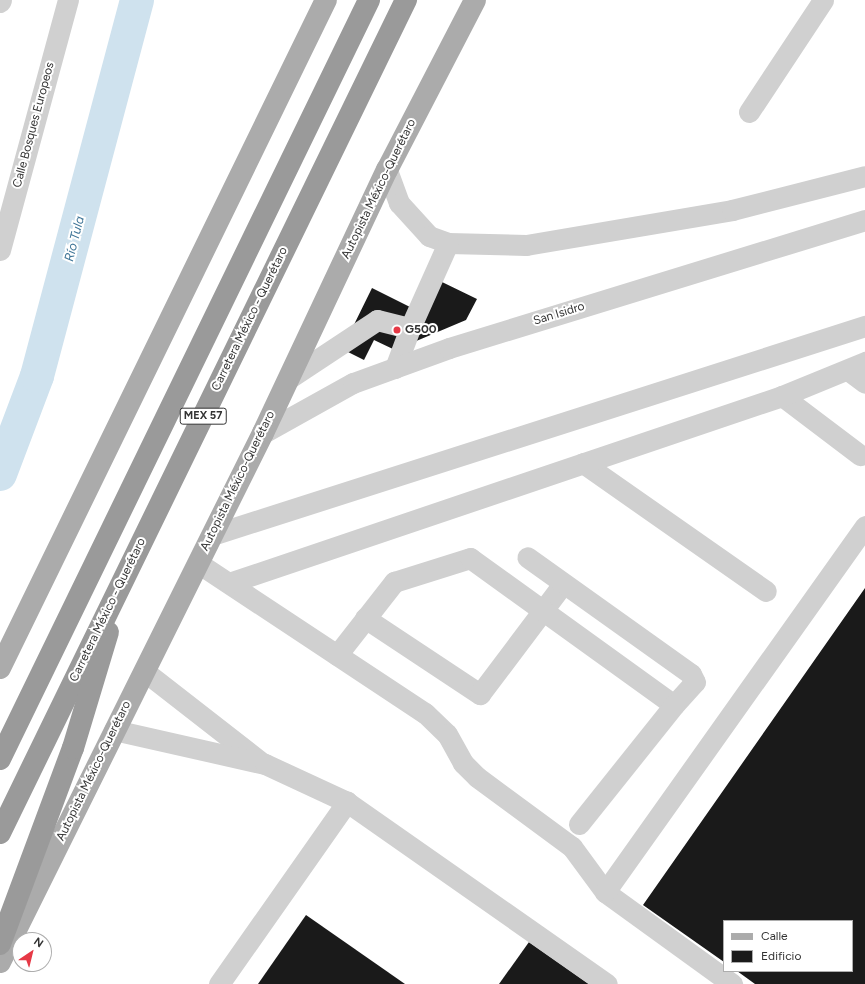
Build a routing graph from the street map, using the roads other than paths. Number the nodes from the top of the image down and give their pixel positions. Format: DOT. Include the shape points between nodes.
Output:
graph roads {
  1 [pos="68,0"];
  2 [pos="326,0"];
  3 [pos="369,0"];
  4 [pos="406,0"];
  5 [pos="474,0"];
  6 [pos="823,0"];
  7 [pos="749,112"];
  8 [pos="387,170"];
  9 [pos="865,176"];
  10 [pos="865,220"];
  11 [pos="448,243"];
  12 [pos="0,250"];
  13 [pos="865,326"];
  14 [pos="410,328"];
  15 [pos="856,366"];
  16 [pos="395,368"];
  17 [pos="288,379"];
  18 [pos="865,383"];
  19 [pos="782,396"];
  20 [pos="263,433"];
  21 [pos="860,455"];
  22 [pos="583,463"];
  23 [pos="865,526"];
  24 [pos="212,535"];
  25 [pos="527,557"];
  26 [pos="198,563"];
  27 [pos="229,583"];
  28 [pos="563,584"];
  29 [pos="118,588"];
  30 [pos="766,591"];
  31 [pos="545,611"];
  32 [pos="365,618"];
  33 [pos="337,655"];
  34 [pos="0,668"];
  35 [pos="144,670"];
  36 [pos="674,705"];
  37 [pos="114,730"];
  38 [pos="0,759"];
  39 [pos="265,764"];
  40 [pos="348,802"];
  41 [pos="579,824"];
  42 [pos="0,833"];
  43 [pos="605,892"];
  44 [pos="0,944"];
  45 [pos="0,962"];
  46 [pos="219,984"];
  47 [pos="607,984"];
  48 [pos="732,984"];
  1 -- 12 [label="street, Calle Bosques Europeos"];
  2 -- 34 [label="main road"];
  3 -- 38 [label="highway, MEX 57"];
  4 -- 29 [label="highway, Carretera México - Querétaro / MEX 57"];
  5 -- 8 [label="main road, Autopista México-Querétaro"];
  6 -- 7 [label="street"];
  8 -- 11 [label="street" via="399,202 414,223 429,236"];
  8 -- 17 [label="main road, Autopista México-Querétaro"];
  9 -- 11 [label="street" via="732,210 526,245"];
  10 -- 16 [label="street, San Isidro"];
  11 -- 14 [label="street"];
  13 -- 24 [label="street"];
  14 -- 16 [label="street"];
  14 -- 17 [label="street" via="377,320"];
  15 -- 18 [label="street"];
  15 -- 19 [label="street"];
  16 -- 20 [label="street, San Isidro" via="353,383"];
  17 -- 20 [label="main road, Autopista México-Querétaro"];
  19 -- 21 [label="street"];
  19 -- 22 [label="street"];
  20 -- 24 [label="main road, Autopista México-Querétaro"];
  22 -- 27 [label="street"];
  22 -- 30 [label="street"];
  23 -- 43 [label="street"];
  24 -- 26 [label="main road, Autopista México-Querétaro"];
  25 -- 28 [label="street"];
  26 -- 27 [label="street"];
  26 -- 35 [label="main road, Autopista México-Querétaro"];
  27 -- 33 [label="street"];
  28 -- 31 [label="street"];
  28 -- 36 [label="street" via="695,678"];
  29 -- 42 [label="highway, Carretera México - Querétaro / MEX 57"];
  29 -- 44 [label="highway" via="86,711"];
  31 -- 32 [label="street" via="470,558 400,577"];
  31 -- 32 [label="street" via="480,694"];
  31 -- 36 [label="street"];
  32 -- 33 [label="street"];
  33 -- 43 [label="street" via="425,713 447,734 463,763 477,777 572,847"];
  35 -- 37 [label="main road, Autopista México-Querétaro"];
  35 -- 39 [label="street"];
  36 -- 41 [label="street"];
  37 -- 39 [label="street"];
  37 -- 45 [label="main road, Autopista México-Querétaro"];
  39 -- 40 [label="street"];
  40 -- 46 [label="street"];
  40 -- 47 [label="street"];
  43 -- 48 [label="street"];
}
